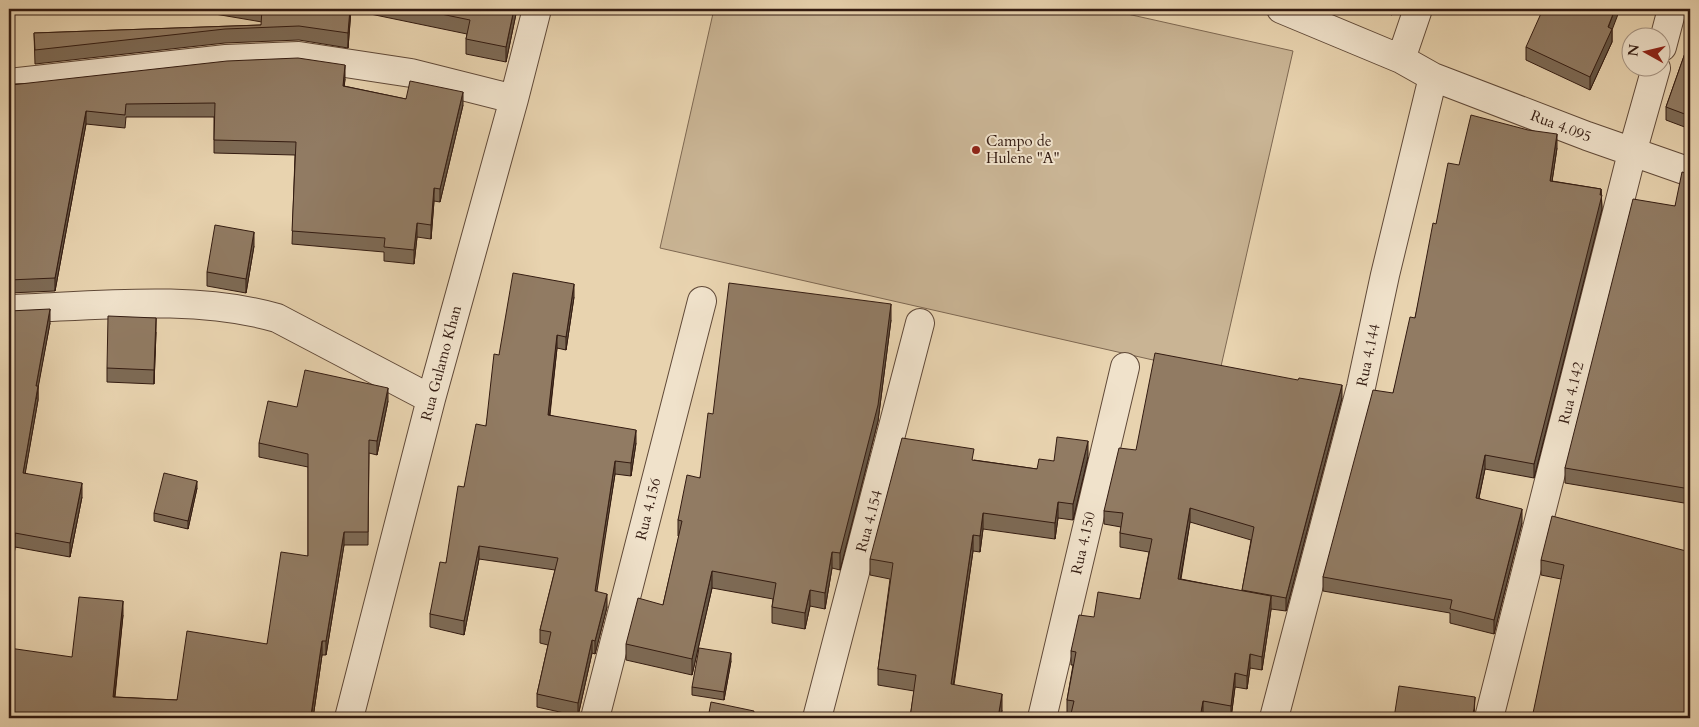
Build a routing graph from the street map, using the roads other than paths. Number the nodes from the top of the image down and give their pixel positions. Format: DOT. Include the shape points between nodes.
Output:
graph roads {
  1 [pos="537,9"];
  2 [pos="1281,9"];
  3 [pos="1418,9"];
  4 [pos="1672,9"];
  5 [pos="1667,28"];
  6 [pos="1401,59"];
  7 [pos="1433,77"];
  8 [pos="1653,78"];
  9 [pos="9,83"];
  10 [pos="514,99"];
  11 [pos="1632,153"];
  12 [pos="1690,172"];
  13 [pos="702,301"];
  14 [pos="9,309"];
  15 [pos="920,323"];
  16 [pos="1125,367"];
  17 [pos="431,398"];
  18 [pos="349,718"];
  19 [pos="595,718"];
  20 [pos="817,718"];
  21 [pos="1042,718"];
  22 [pos="1274,718"];
  23 [pos="1489,718"];
  1 -- 10 [label="street, Rua Gulamo Khan"];
  2 -- 6 [label="street"];
  3 -- 6 [label="street"];
  4 -- 5 [label="street"];
  6 -- 7 [label="street"];
  7 -- 11 [label="street, Rua 4.095"];
  7 -- 22 [label="street, Rua 4.144" via="1361,386"];
  8 -- 11 [label="street, Rua 4.142"];
  9 -- 10 [label="street" via="226,59 299,56 411,73"];
  10 -- 17 [label="street, Rua Gulamo Khan"];
  11 -- 12 [label="street, Rua 4.095"];
  11 -- 23 [label="street, Rua 4.142"];
  13 -- 19 [label="street, Rua 4.156"];
  14 -- 17 [label="street" via="159,303 257,312 277,318"];
  15 -- 20 [label="street, Rua 4.154"];
  16 -- 21 [label="street, Rua 4.150"];
  17 -- 18 [label="street, Rua Gulamo Khan"];
}
